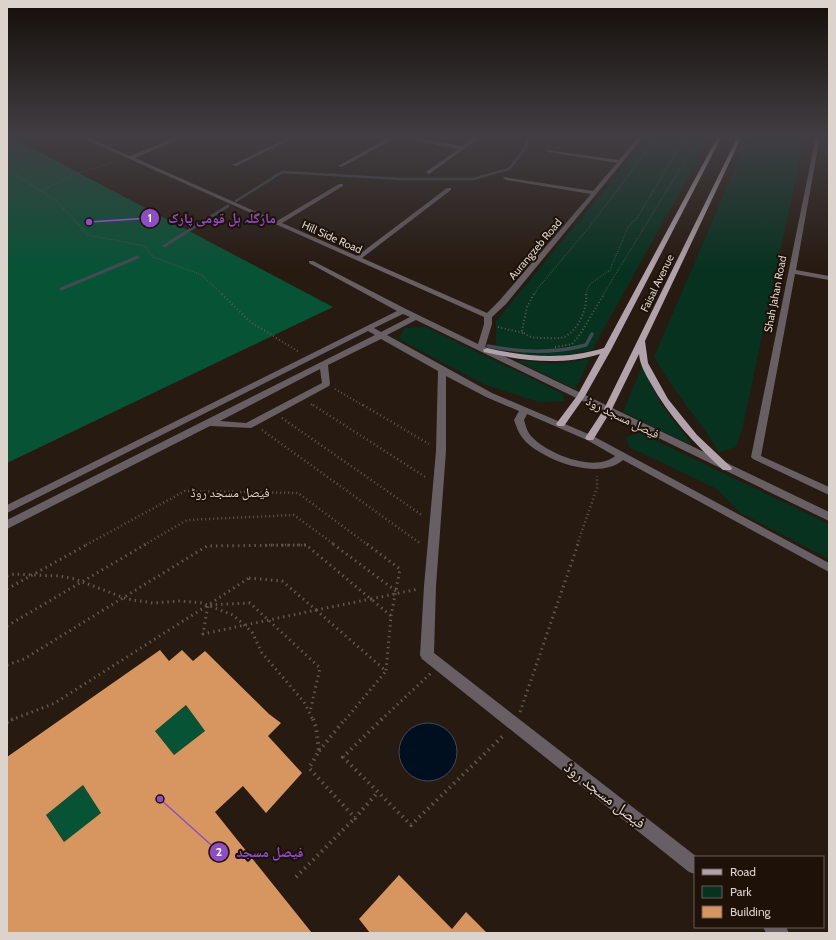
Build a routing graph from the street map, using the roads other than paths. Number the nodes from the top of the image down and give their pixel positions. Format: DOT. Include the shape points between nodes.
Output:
graph roads {
  1 [pos="179,180"];
  2 [pos="517,180"];
  3 [pos="606,180"];
  4 [pos="697,180"];
  5 [pos="719,180"];
  6 [pos="809,180"];
  7 [pos="340,185"];
  8 [pos="449,189"];
  9 [pos="595,193"];
  10 [pos="277,223"];
  11 [pos="357,259"];
  12 [pos="311,262"];
  13 [pos="791,271"];
  14 [pos="829,278"];
  15 [pos="403,311"];
  16 [pos="417,317"];
  17 [pos="488,320"];
  18 [pos="368,328"];
  19 [pos="382,336"];
  20 [pos="641,342"];
  21 [pos="484,349"];
  22 [pos="607,350"];
  23 [pos="324,365"];
  24 [pos="442,369"];
  25 [pos="581,396"];
  26 [pos="608,409"];
  27 [pos="524,410"];
  28 [pos="210,423"];
  29 [pos="561,424"];
  30 [pos="590,438"];
  31 [pos="622,455"];
  32 [pos="727,468"];
  33 [pos="829,491"];
  34 [pos="7,509"];
  35 [pos="829,517"];
  36 [pos="7,525"];
  37 [pos="829,568"];
  38 [pos="694,865"];
  1 -- 10 [label="street, Hill Side Road"];
  2 -- 9 [label="street"];
  3 -- 9 [label="street, Aurangzeb Road"];
  4 -- 22 [label="main road, Faisal Avenue"];
  5 -- 20 [label="main road, Faisal Avenue"];
  6 -- 13 [label="street, Shah Jahan Road"];
  7 -- 10 [label="street"];
  8 -- 11 [label="street"];
  9 -- 17 [label="street, Aurangzeb Road"];
  10 -- 11 [label="street, Hill Side Road"];
  11 -- 17 [label="street, Hill Side Road"];
  12 -- 15 [label="street, فیصل مسجد روڈ"];
  13 -- 14 [label="street"];
  13 -- 33 [label="street, Shah Jahan Road" via="756,457"];
  15 -- 16 [label="street, فیصل مسجد روڈ"];
  15 -- 18 [label="street"];
  16 -- 19 [label="street"];
  16 -- 21 [label="street, فیصل مسجد روڈ"];
  17 -- 21 [label="street"];
  18 -- 19 [label="street"];
  18 -- 34 [label="street"];
  19 -- 23 [label="street"];
  19 -- 24 [label="street"];
  20 -- 26 [label="main road, Faisal Avenue"];
  20 -- 32 [label="main road" via="644,363 664,400 694,437"];
  21 -- 22 [label="main road" via="542,360 588,356"];
  21 -- 25 [label="street, فیصل مسجد روڈ"];
  22 -- 25 [label="main road, Faisal Avenue"];
  23 -- 28 [label="street"];
  23 -- 28 [label="street" via="326,384 248,426"];
  24 -- 27 [label="street" via="474,388"];
  24 -- 38 [label="street, فیصل مسجد روڈ" via="441,451 427,655"];
  25 -- 26 [label="street, فیصل مسجد روڈ"];
  25 -- 29 [label="main road, Faisal Avenue"];
  26 -- 30 [label="main road, Faisal Avenue"];
  26 -- 32 [label="street, فیصل مسجد روڈ"];
  27 -- 29 [label="street"];
  27 -- 31 [label="street" via="519,420 523,432 542,450 575,463 597,466 611,464"];
  28 -- 36 [label="street"];
  29 -- 30 [label="street"];
  30 -- 31 [label="street"];
  31 -- 37 [label="street"];
  32 -- 35 [label="street, فیصل مسجد روڈ"];
}
